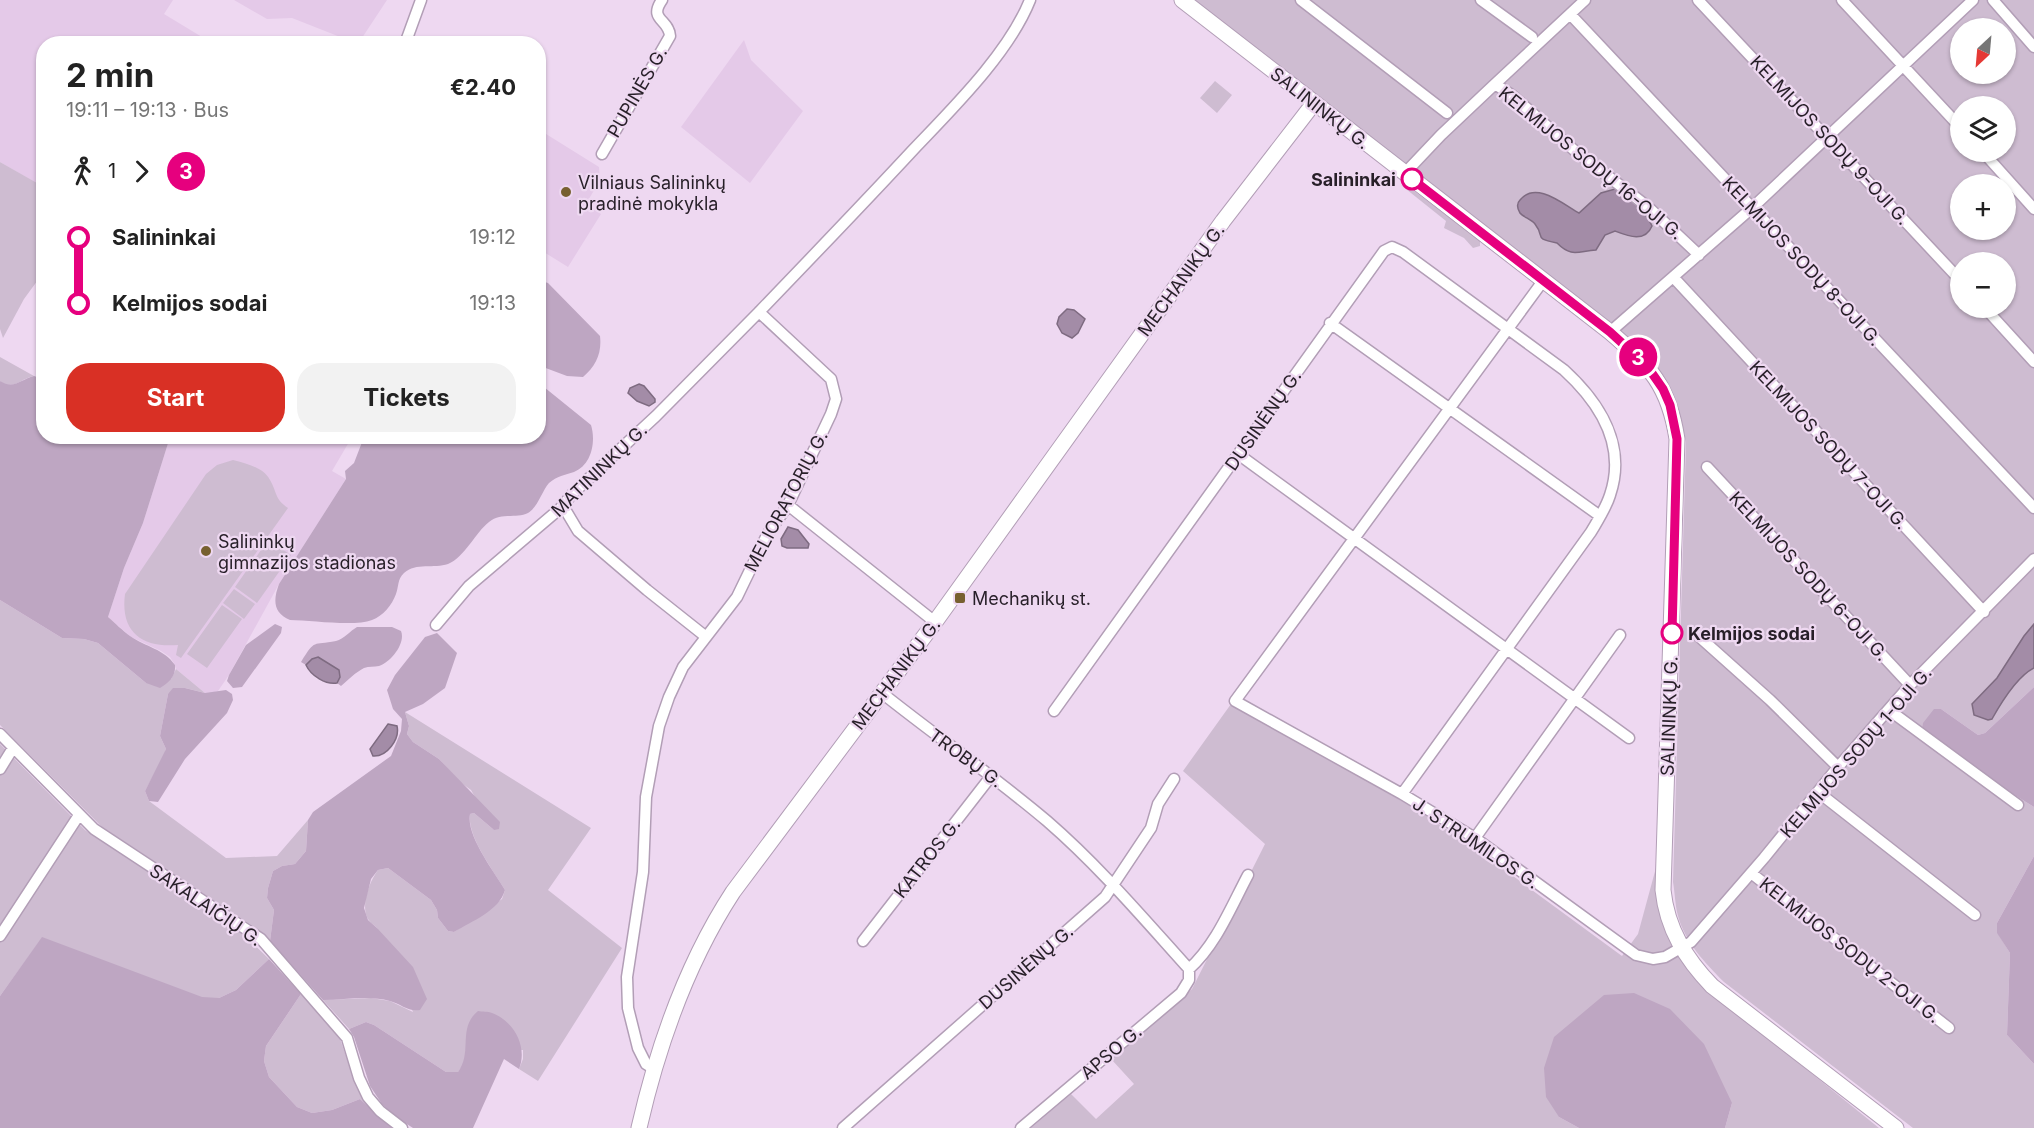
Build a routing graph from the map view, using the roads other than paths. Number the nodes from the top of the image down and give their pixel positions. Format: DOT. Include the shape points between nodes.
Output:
graph roads {
  1 [pos="421,0"];
  2 [pos="662,0"];
  3 [pos="1030,0"];
  4 [pos="1182,0"];
  5 [pos="1301,0"];
  6 [pos="1481,0"];
  7 [pos="1585,0"];
  8 [pos="1698,0"];
  9 [pos="1842,0"];
  10 [pos="1973,0"];
  11 [pos="1993,0"];
  12 [pos="1570,14"];
  13 [pos="408,36"];
  14 [pos="1532,38"];
  15 [pos="2034,47"];
  16 [pos="1904,66"];
  17 [pos="1495,84"];
  18 [pos="1314,103"];
  19 [pos="1447,113"];
  20 [pos="1950,116"];
  21 [pos="1827,136"];
  22 [pos="602,154"];
  23 [pos="1992,162"];
  24 [pos="1405,173"];
  25 [pos="1753,207"];
  26 [pos="2034,209"];
  27 [pos="1700,255"];
  28 [pos="1950,269"];
  29 [pos="1674,278"];
  30 [pos="1543,280"];
  31 [pos="759,312"];
  32 [pos="1994,318"];
  33 [pos="1330,323"];
  34 [pos="1508,329"];
  35 [pos="1610,332"];
  36 [pos="2034,362"];
  37 [pos="1449,409"];
  38 [pos="1238,454"];
  39 [pos="1707,467"];
  40 [pos="788,505"];
  41 [pos="563,506"];
  42 [pos="2034,508"];
  43 [pos="1600,516"];
  44 [pos="1354,538"];
  45 [pos="2034,559"];
  46 [pos="1984,612"];
  47 [pos="935,622"];
  48 [pos="436,625"];
  49 [pos="1695,633"];
  50 [pos="1620,635"];
  51 [pos="705,636"];
  52 [pos="1507,649"];
  53 [pos="1910,685"];
  54 [pos="882,693"];
  55 [pos="1575,698"];
  56 [pos="1889,710"];
  57 [pos="1054,711"];
  58 [pos="0,734"];
  59 [pos="1629,738"];
  60 [pos="13,748"];
  61 [pos="1838,767"];
  62 [pos="0,769"];
  63 [pos="992,775"];
  64 [pos="1174,779"];
  65 [pos="1818,792"];
  66 [pos="1402,794"];
  67 [pos="2018,805"];
  68 [pos="79,815"];
  69 [pos="1475,838"];
  70 [pos="1751,873"];
  71 [pos="1248,876"];
  72 [pos="1113,885"];
  73 [pos="1975,915"];
  74 [pos="0,936"];
  75 [pos="863,941"];
  76 [pos="1682,948"];
  77 [pos="1189,969"];
  78 [pos="1948,1028"];
  79 [pos="654,1069"];
  80 [pos="402,1128"];
  81 [pos="639,1128"];
  82 [pos="843,1128"];
  83 [pos="1021,1128"];
  84 [pos="1896,1128"];
  1 -- 13 [label="street"];
  2 -- 22 [label="street, PUPINĖS G." via="657,14 667,25 670,36"];
  3 -- 31 [label="street" via="1016,27 980,76"];
  4 -- 18 [label="main road, SALININKŲ G."];
  5 -- 19 [label="street"];
  6 -- 14 [label="street"];
  7 -- 12 [label="street"];
  8 -- 21 [label="street, KELMIJOS SODŲ 9-OJI G."];
  9 -- 16 [label="street"];
  10 -- 16 [label="street"];
  11 -- 15 [label="street"];
  12 -- 17 [label="street"];
  12 -- 25 [label="street, KELMIJOS SODŲ 8-OJI G."];
  16 -- 20 [label="street"];
  16 -- 21 [label="street"];
  17 -- 24 [label="street, KELMIJOS SODŲ 16-OJI G."];
  17 -- 27 [label="street, KELMIJOS SODŲ 16-OJI G." via="1648,207"];
  18 -- 24 [label="main road, SALININKŲ G."];
  18 -- 47 [label="main road, MECHANIKŲ G." via="1223,221"];
  21 -- 25 [label="street"];
  21 -- 28 [label="street, KELMIJOS SODŲ 9-OJI G."];
  23 -- 26 [label="street"];
  24 -- 30 [label="main road, SALININKŲ G."];
  25 -- 27 [label="street"];
  25 -- 42 [label="street, KELMIJOS SODŲ 8-OJI G."];
  27 -- 29 [label="street"];
  29 -- 35 [label="street"];
  29 -- 46 [label="street, KELMIJOS SODŲ 7-OJI G."];
  30 -- 34 [label="street"];
  30 -- 35 [label="main road, SALININKŲ G."];
  31 -- 40 [label="street, MELIORATORIŲ G." via="821,368 835,389 831,414"];
  31 -- 41 [label="street, MATININKŲ G."];
  32 -- 36 [label="street"];
  33 -- 34 [label="street, DUSINĖNŲ G." via="1384,250 1392,247"];
  33 -- 37 [label="street"];
  33 -- 38 [label="street, DUSINĖNŲ G."];
  34 -- 37 [label="street"];
  34 -- 43 [label="street, DUSINĖNŲ G." via="1580,384 1607,424 1615,463 1611,493"];
  35 -- 76 [label="main road, SALININKŲ G." via="1655,376 1670,405 1677,439 1664,890 1670,925"];
  37 -- 43 [label="street"];
  37 -- 44 [label="street"];
  38 -- 44 [label="street"];
  38 -- 57 [label="street, DUSINĖNŲ G."];
  39 -- 53 [label="street, KELMIJOS SODŲ 6-OJI G."];
  40 -- 47 [label="street"];
  40 -- 51 [label="street, MELIORATORIŲ G." via="767,535 737,597"];
  41 -- 48 [label="street, MATININKŲ G." via="469,586"];
  41 -- 51 [label="street" via="578,531"];
  43 -- 52 [label="street, DUSINĖNŲ G."];
  44 -- 52 [label="street"];
  44 -- 66 [label="street, J. STRUMILOS G." via="1235,701"];
  45 -- 46 [label="street, KELMIJOS SODŲ 1-OJI G."];
  46 -- 53 [label="street, KELMIJOS SODŲ 1-OJI G."];
  47 -- 54 [label="main road, MECHANIKŲ G."];
  49 -- 61 [label="street"];
  50 -- 55 [label="street"];
  51 -- 79 [label="street, MELIORATORIŲ G." via="683,667 669,697 659,726 646,797 643,872 627,994 638,1048 646,1064"];
  52 -- 55 [label="street"];
  52 -- 66 [label="street, DUSINĖNŲ G."];
  53 -- 56 [label="street, KELMIJOS SODŲ 1-OJI G."];
  54 -- 63 [label="street, TROBŲ G."];
  54 -- 79 [label="main road, MECHANIKŲ G." via="718,914 696,954"];
  55 -- 59 [label="street"];
  55 -- 69 [label="street"];
  56 -- 61 [label="street, KELMIJOS SODŲ 1-OJI G."];
  56 -- 67 [label="street"];
  58 -- 60 [label="street, SAKALAIČIŲ G."];
  60 -- 62 [label="street"];
  60 -- 68 [label="street, SAKALAIČIŲ G."];
  61 -- 65 [label="street, KELMIJOS SODŲ 1-OJI G."];
  63 -- 72 [label="street, TROBŲ G."];
  63 -- 75 [label="street, KATROS G."];
  64 -- 72 [label="street, DUSINĖNŲ G." via="1158,804 1151,828"];
  65 -- 70 [label="street, KELMIJOS SODŲ 1-OJI G."];
  65 -- 73 [label="street"];
  66 -- 69 [label="street, J. STRUMILOS G."];
  68 -- 74 [label="street"];
  68 -- 80 [label="street, SAKALAIČIŲ G." via="111,841 261,939 347,1038 368,1096"];
  69 -- 76 [label="street, J. STRUMILOS G." via="1636,955 1653,959"];
  70 -- 76 [label="street, KELMIJOS SODŲ 1-OJI G."];
  70 -- 78 [label="street, KELMIJOS SODŲ 2-OJI G."];
  71 -- 77 [label="street, APSO G." via="1214,939"];
  72 -- 77 [label="street"];
  72 -- 82 [label="street, DUSINĖNŲ G." via="1105,897"];
  76 -- 84 [label="main road, SALININKŲ G." via="1712,986"];
  77 -- 83 [label="street, APSO G." via="1189,980 1181,993"];
  79 -- 81 [label="main road, MECHANIKŲ G."];
}
